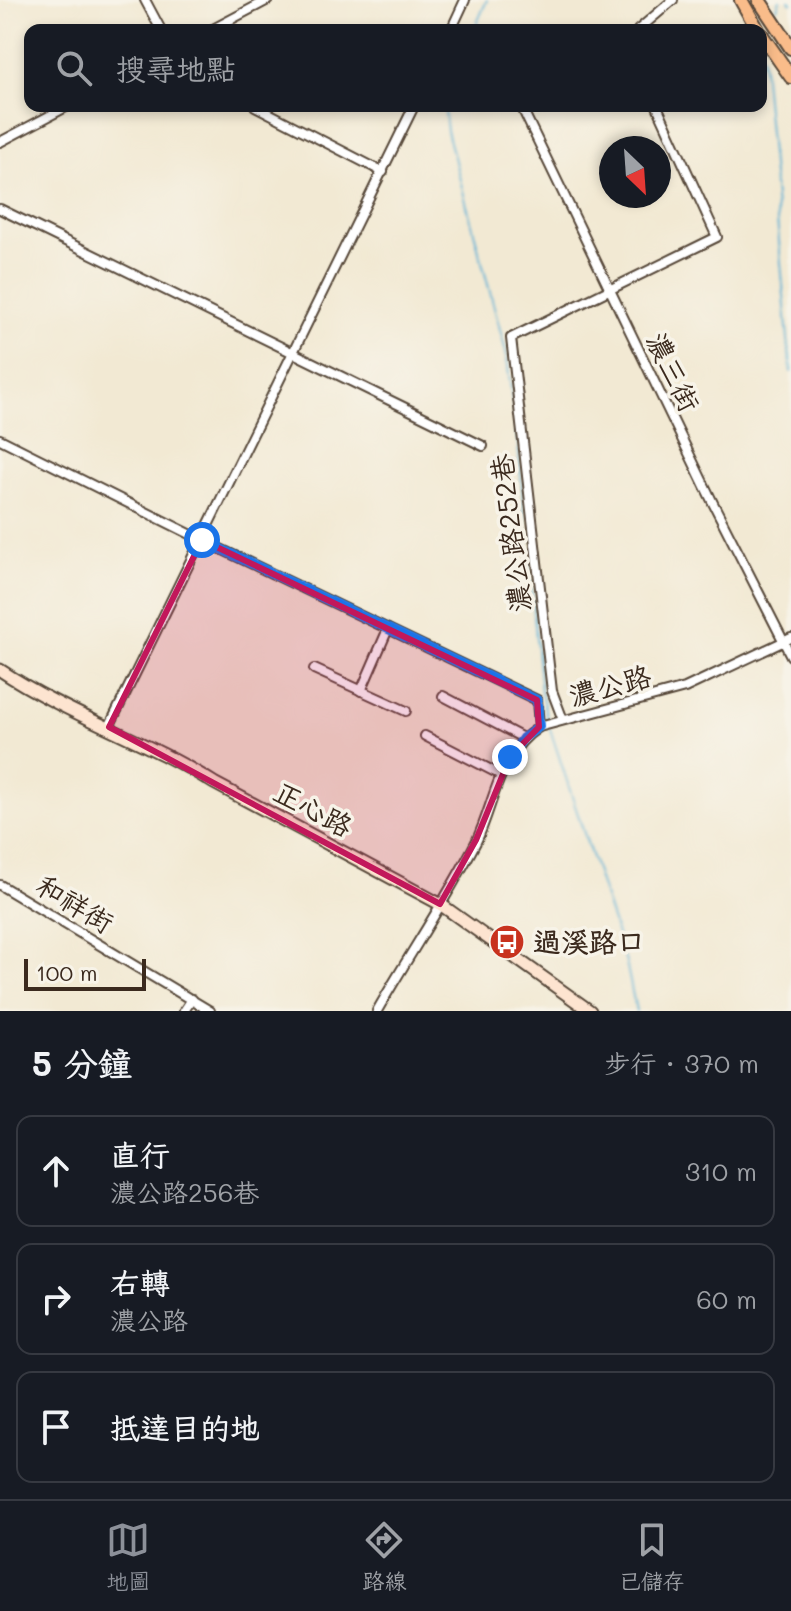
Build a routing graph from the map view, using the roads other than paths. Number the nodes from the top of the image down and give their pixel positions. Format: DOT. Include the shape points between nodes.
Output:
graph roads {
  1 [pos="145,0"];
  2 [pos="268,0"];
  3 [pos="465,0"];
  4 [pos="673,0"];
  5 [pos="741,0"];
  6 [pos="759,0"];
  7 [pos="158,24"];
  8 [pos="222,24"];
  9 [pos="454,24"];
  10 [pos="645,24"];
  11 [pos="755,24"];
  12 [pos="767,42"];
  13 [pos="791,48"];
  14 [pos="791,77"];
  15 [pos="57,112"];
  16 [pos="267,112"];
  17 [pos="411,112"];
  18 [pos="524,112"];
  19 [pos="660,112"];
  20 [pos="0,142"];
  21 [pos="383,172"];
  22 [pos="0,209"];
  23 [pos="608,290"];
  24 [pos="294,354"];
  25 [pos="0,439"];
  26 [pos="483,446"];
  27 [pos="202,540"];
  28 [pos="388,629"];
  29 [pos="788,641"];
  30 [pos="791,656"];
  31 [pos="314,669"];
  32 [pos="0,670"];
  33 [pos="361,691"];
  34 [pos="443,696"];
  35 [pos="406,711"];
  36 [pos="563,720"];
  37 [pos="545,725"];
  38 [pos="109,727"];
  39 [pos="425,736"];
  40 [pos="523,738"];
  41 [pos="501,775"];
  42 [pos="0,885"];
  43 [pos="440,904"];
  44 [pos="192,999"];
  45 [pos="184,1011"];
  46 [pos="210,1011"];
  47 [pos="377,1011"];
  48 [pos="590,1011"];
  1 -- 7 [label="street"];
  2 -- 8 [label="street"];
  3 -- 9 [label="street"];
  4 -- 10 [label="street"];
  5 -- 11 [label="main road"];
  6 -- 13 [label="main road"];
  12 -- 14 [label="main road"];
  15 -- 20 [label="street"];
  16 -- 21 [label="street"];
  17 -- 21 [label="street"];
  18 -- 23 [label="street, 濃三街"];
  19 -- 23 [label="street" via="717,237"];
  21 -- 24 [label="street"];
  22 -- 24 [label="street"];
  23 -- 29 [label="street, 濃三街"];
  23 -- 36 [label="street, 濃公路252巷" via="511,338 552,691"];
  24 -- 26 [label="street"];
  24 -- 27 [label="street"];
  25 -- 27 [label="street"];
  27 -- 28 [label="street"];
  27 -- 38 [label="street"];
  28 -- 33 [label="street"];
  28 -- 37 [label="street" via="537,700"];
  29 -- 30 [label="street, 濃三街"];
  29 -- 36 [label="street, 濃公路" via="685,688"];
  31 -- 33 [label="street"];
  32 -- 38 [label="street, 正心路"];
  33 -- 35 [label="street"];
  34 -- 40 [label="street"];
  36 -- 37 [label="street, 濃公路"];
  37 -- 40 [label="street, 濃公路"];
  38 -- 43 [label="street, 正心路"];
  39 -- 41 [label="street"];
  40 -- 41 [label="street, 濃公路"];
  41 -- 43 [label="street, 濃公路" via="476,840"];
  42 -- 44 [label="street, 和祥街"];
  43 -- 47 [label="street, 濃公路"];
  43 -- 48 [label="street, 正心路"];
  44 -- 45 [label="street"];
  44 -- 46 [label="street, 和祥街"];
}
